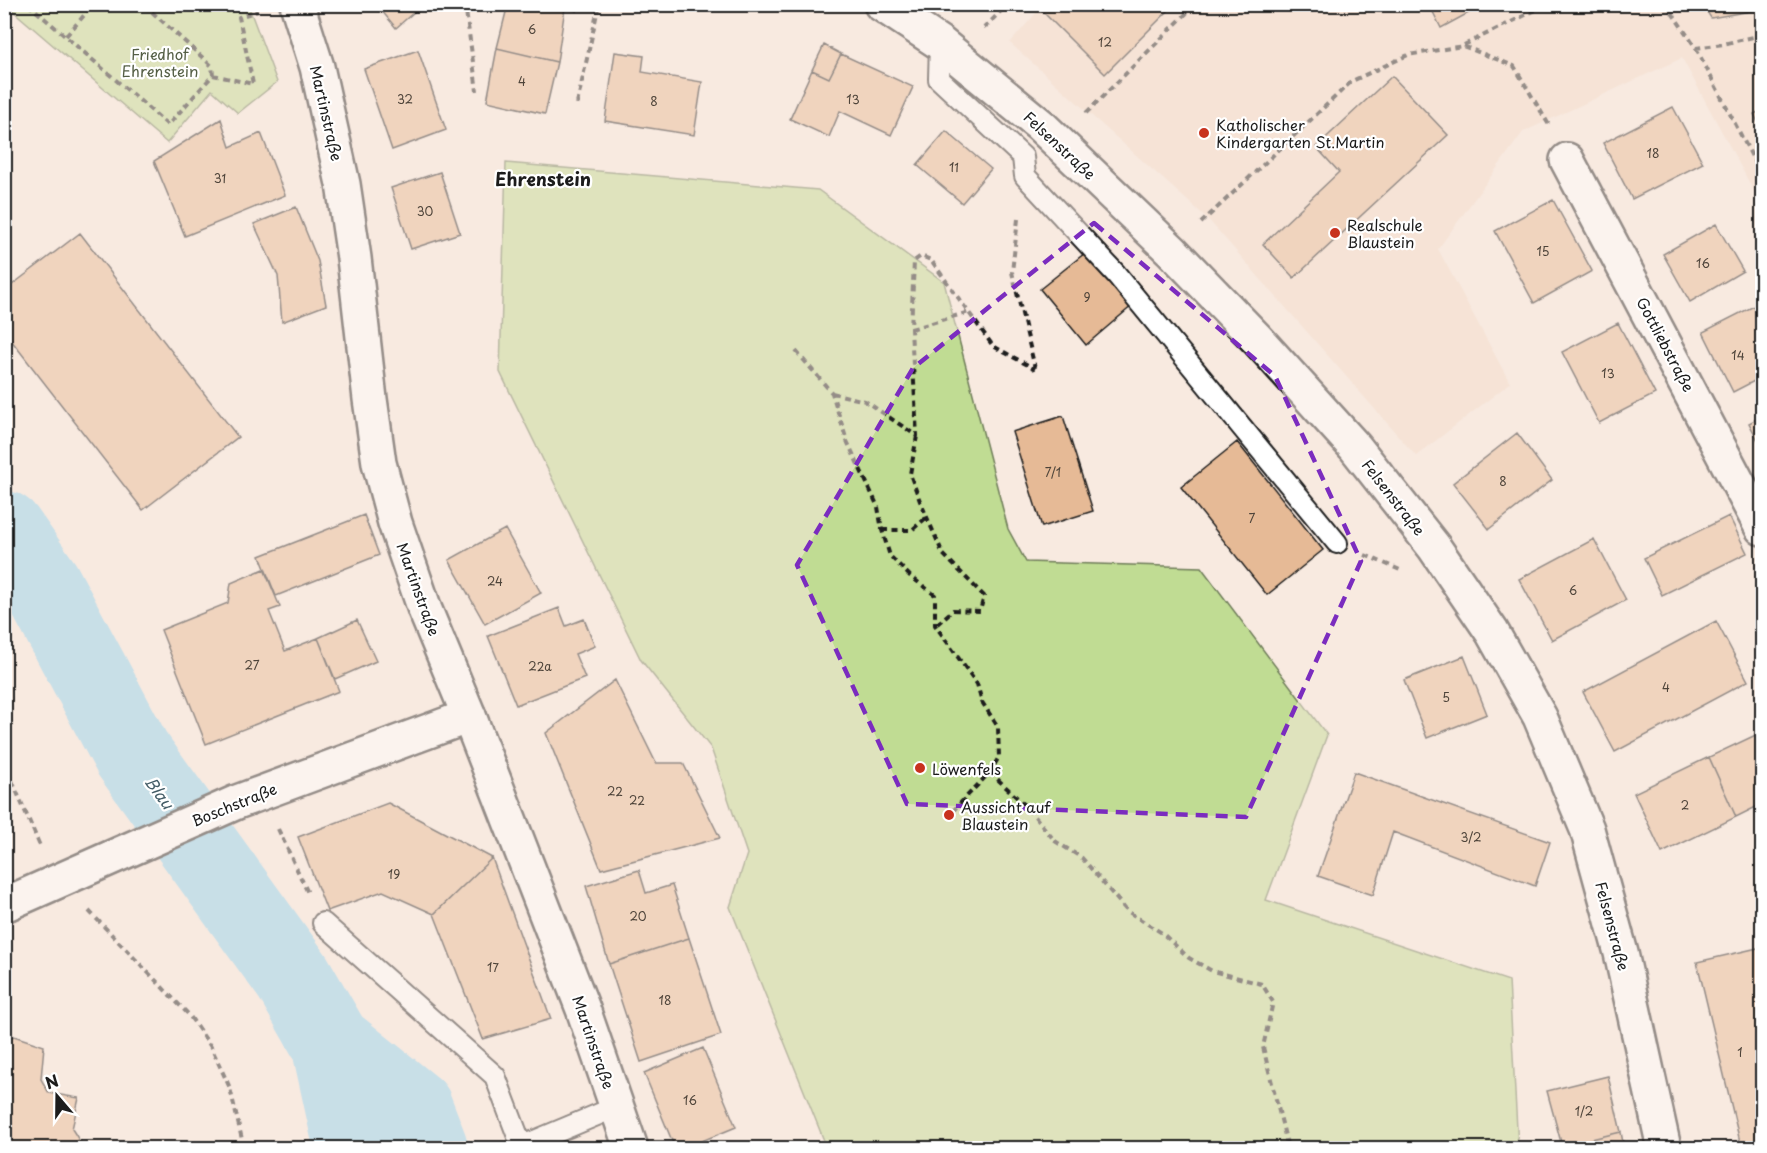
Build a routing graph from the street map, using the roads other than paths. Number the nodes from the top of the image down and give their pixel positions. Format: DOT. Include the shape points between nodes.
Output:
graph roads {
  1 [pos="297,4"];
  2 [pos="881,4"];
  3 [pos="939,43"];
  4 [pos="1567,160"];
  5 [pos="1762,528"];
  6 [pos="1338,543"];
  7 [pos="469,716"];
  8 [pos="4,905"];
  9 [pos="323,923"];
  10 [pos="616,1107"];
  11 [pos="520,1148"];
  12 [pos="631,1149"];
  13 [pos="1664,1149"];
  1 -- 7 [label="street, Martinstraße" via="317,67 343,184 379,463 422,600"];
  2 -- 3 [label="street, Felsenstraße"];
  3 -- 6 [label="lane" via="939,79 1023,157 1025,176 1116,274"];
  3 -- 13 [label="street, Felsenstraße" via="1057,141 1258,340 1355,447 1427,538 1492,632 1540,717 1587,829 1621,953"];
  4 -- 5 [label="street, Gottliebstraße"];
  7 -- 8 [label="street, Boschstraße" via="237,802"];
  7 -- 10 [label="street, Martinstraße" via="579,999"];
  9 -- 11 [label="lane" via="495,1076"];
  10 -- 11 [label="lane"];
  10 -- 12 [label="street, Martinstraße"];
}
